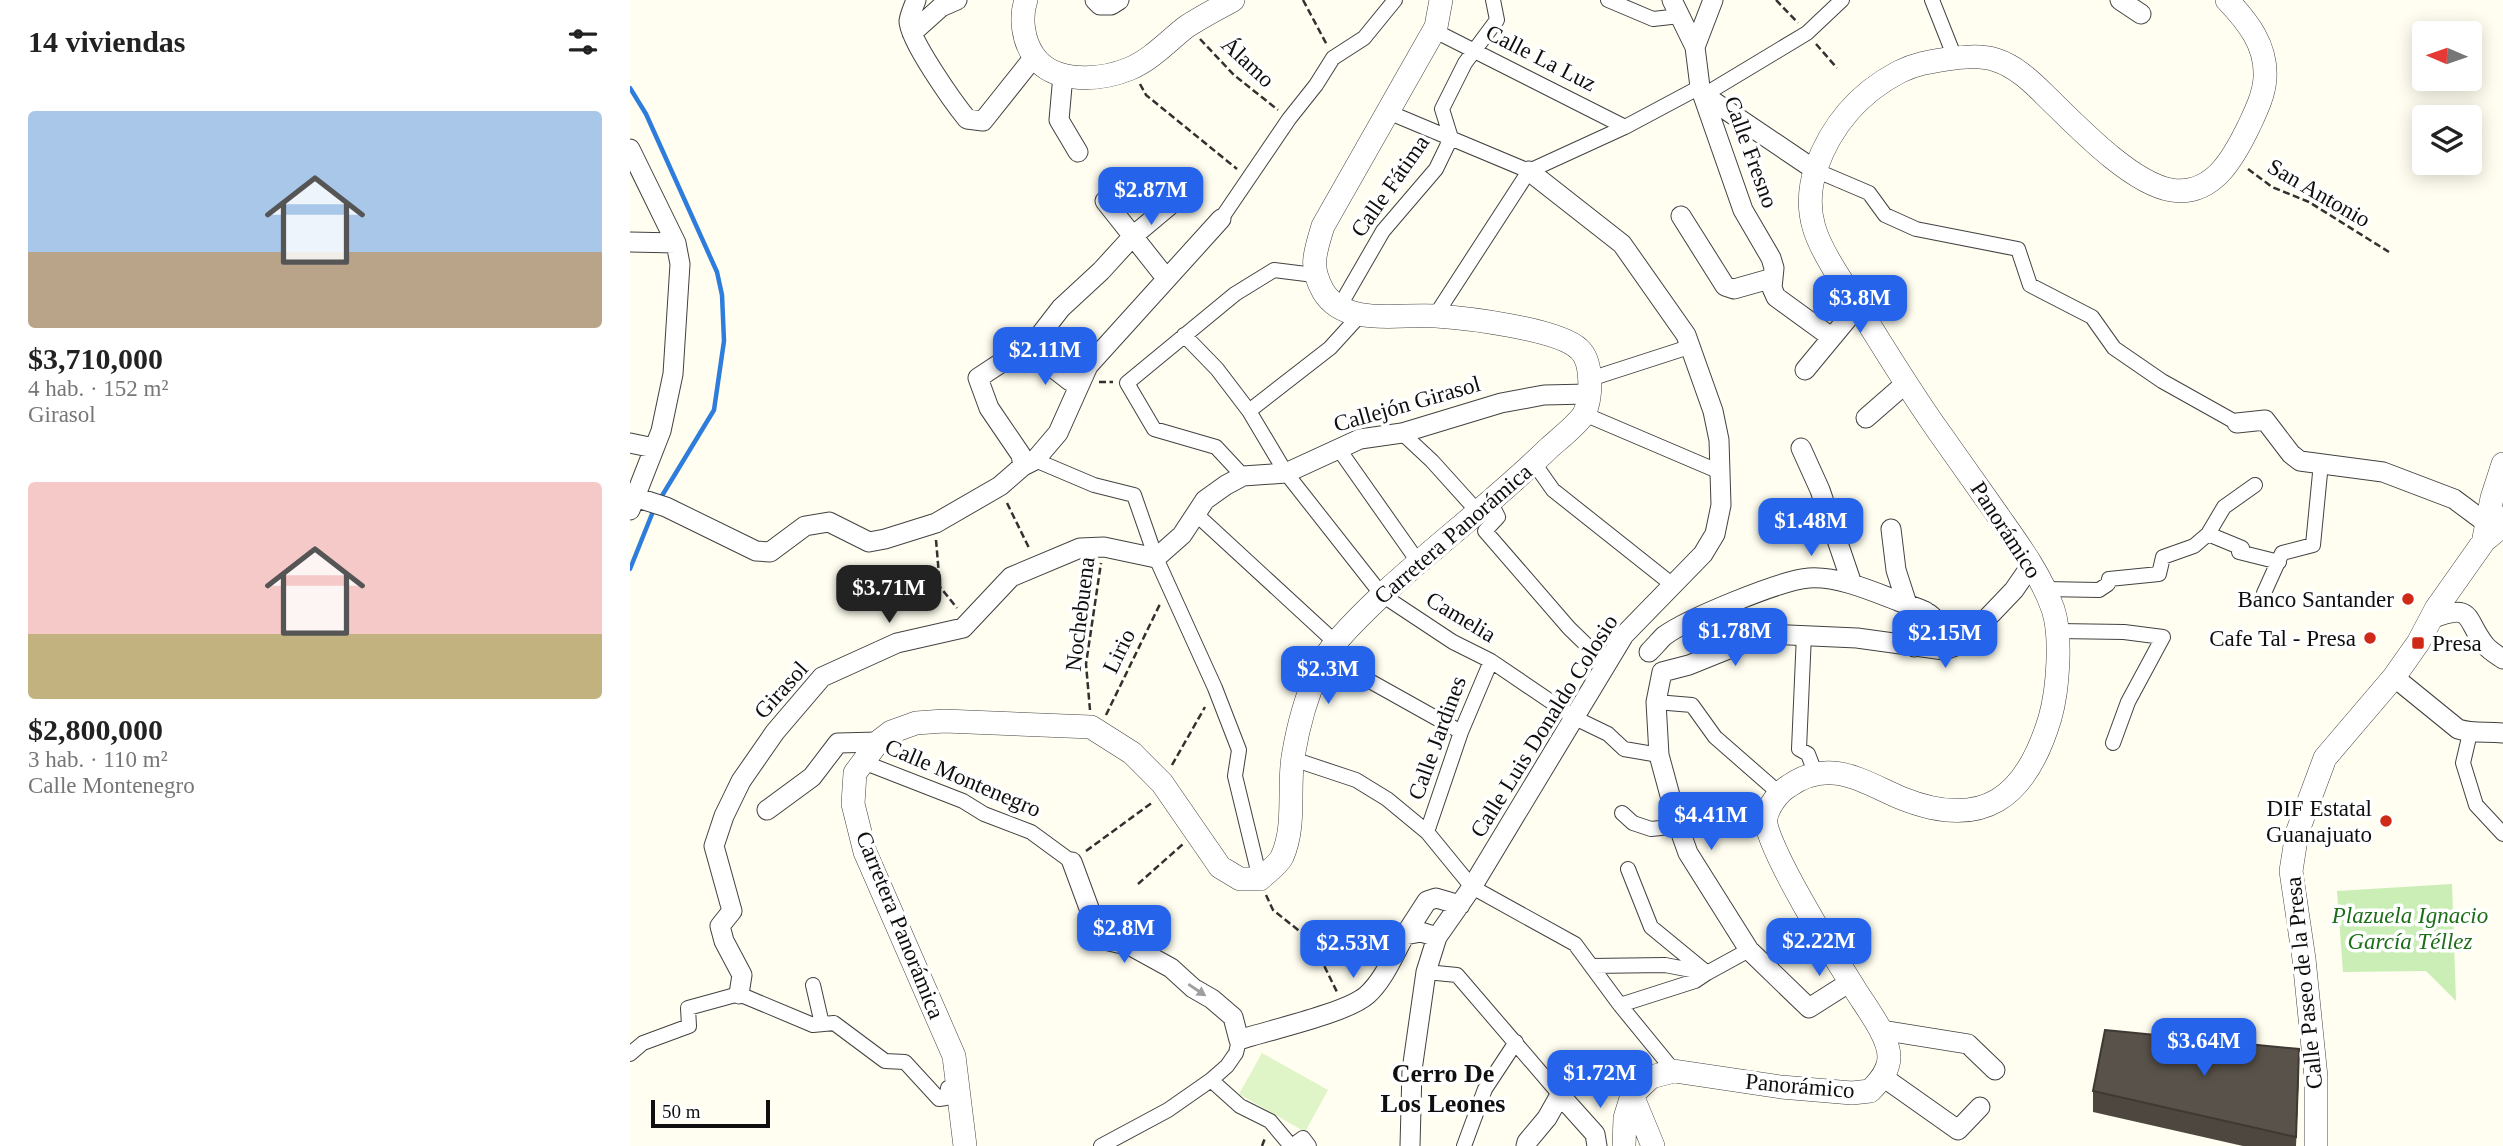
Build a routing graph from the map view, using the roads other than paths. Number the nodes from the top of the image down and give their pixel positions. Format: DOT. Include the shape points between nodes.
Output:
graph roads {
  1 [pos="916,0"];
  2 [pos="957,0"];
  3 [pos="1026,0"];
  4 [pos="1095,0"];
  5 [pos="1119,0"];
  6 [pos="1233,0"];
  7 [pos="1395,0"];
  8 [pos="1441,0"];
  9 [pos="1493,0"];
  10 [pos="1608,0"];
  11 [pos="1842,0"];
  12 [pos="1932,0"];
  13 [pos="2119,0"];
  14 [pos="2227,0"];
  15 [pos="1714,2"];
  16 [pos="1676,8"];
  17 [pos="2141,14"];
  18 [pos="1434,31"];
  19 [pos="912,33"];
  20 [pos="1695,47"];
  21 [pos="1476,49"];
  22 [pos="1034,57"];
  23 [pos="1955,58"];
  24 [pos="1063,75"];
  25 [pos="1702,91"];
  26 [pos="1388,112"];
  27 [pos="1625,127"];
  28 [pos="1451,138"];
  29 [pos="630,149"];
  30 [pos="1078,152"];
  31 [pos="1815,170"];
  32 [pos="1529,171"];
  33 [pos="1175,200"];
  34 [pos="1105,201"];
  35 [pos="1681,216"];
  36 [pos="1221,219"];
  37 [pos="1133,236"];
  38 [pos="630,242"];
  39 [pos="676,243"];
  40 [pos="1314,275"];
  41 [pos="1167,278"];
  42 [pos="1773,278"];
  43 [pos="1858,306"];
  44 [pos="1338,309"];
  45 [pos="1361,314"];
  46 [pos="1435,316"];
  47 [pos="1184,335"];
  48 [pos="1831,337"];
  49 [pos="1026,347"];
  50 [pos="1689,347"];
  51 [pos="1805,370"];
  52 [pos="1080,381"];
  53 [pos="1905,384"];
  54 [pos="1587,396"];
  55 [pos="1249,411"];
  56 [pos="1866,418"];
  57 [pos="2237,423"];
  58 [pos="1402,433"];
  59 [pos="630,443"];
  60 [pos="1801,447"];
  61 [pos="654,448"];
  62 [pos="1339,448"];
  63 [pos="1029,463"];
  64 [pos="1534,463"];
  65 [pos="2321,463"];
  66 [pos="2503,464"];
  67 [pos="1720,472"];
  68 [pos="1286,473"];
  69 [pos="1243,477"];
  70 [pos="2255,485"];
  71 [pos="635,502"];
  72 [pos="1484,506"];
  73 [pos="1196,515"];
  74 [pos="1891,529"];
  75 [pos="2494,530"];
  76 [pos="2208,534"];
  77 [pos="1156,558"];
  78 [pos="2279,562"];
  79 [pos="1419,563"];
  80 [pos="2032,564"];
  81 [pos="1852,584"];
  82 [pos="1674,586"];
  83 [pos="2044,589"];
  84 [pos="2264,593"];
  85 [pos="1382,595"];
  86 [pos="1916,607"];
  87 [pos="2431,618"];
  88 [pos="2058,631"];
  89 [pos="1804,634"];
  90 [pos="1624,635"];
  91 [pos="1913,647"];
  92 [pos="1331,650"];
  93 [pos="1944,650"];
  94 [pos="1649,652"];
  95 [pos="2503,659"];
  96 [pos="1491,661"];
  97 [pos="1606,664"];
  98 [pos="1662,672"];
  99 [pos="2394,677"];
  100 [pos="1656,702"];
  101 [pos="1575,718"];
  102 [pos="1461,732"];
  103 [pos="2470,733"];
  104 [pos="2503,733"];
  105 [pos="878,741"];
  106 [pos="2113,743"];
  107 [pos="1659,755"];
  108 [pos="1293,758"];
  109 [pos="863,762"];
  110 [pos="1816,775"];
  111 [pos="1779,793"];
  112 [pos="767,810"];
  113 [pos="1622,813"];
  114 [pos="1766,817"];
  115 [pos="1678,825"];
  116 [pos="1427,832"];
  117 [pos="2503,834"];
  118 [pos="1072,862"];
  119 [pos="1628,869"];
  120 [pos="1260,879"];
  121 [pos="1472,887"];
  122 [pos="1460,905"];
  123 [pos="1405,935"];
  124 [pos="1437,937"];
  125 [pos="1749,950"];
  126 [pos="1591,966"];
  127 [pos="1426,972"];
  128 [pos="1707,973"];
  129 [pos="1850,982"];
  130 [pos="813,985"];
  131 [pos="739,994"];
  132 [pos="1620,1005"];
  133 [pos="822,1024"];
  134 [pos="1881,1030"];
  135 [pos="1239,1040"];
  136 [pos="1516,1042"];
  137 [pos="630,1054"];
  138 [pos="1996,1070"];
  139 [pos="1674,1072"];
  140 [pos="1883,1077"];
  141 [pos="1212,1080"];
  142 [pos="959,1085"];
  143 [pos="1560,1095"];
  144 [pos="1632,1095"];
  145 [pos="1980,1107"];
  146 [pos="965,1146"];
  147 [pos="1101,1146"];
  148 [pos="1292,1146"];
  149 [pos="1309,1146"];
  150 [pos="1410,1146"];
  151 [pos="1464,1146"];
  152 [pos="1526,1146"];
  153 [pos="1597,1146"];
  154 [pos="1624,1146"];
  155 [pos="1653,1146"];
  156 [pos="2316,1146"];
  1 -- 19 [label="street" via="909,20"];
  2 -- 19 [label="street" via="941,7"];
  3 -- 22 [label="street" via="1021,13"];
  4 -- 5 [label="street" via="1100,5"];
  6 -- 24 [label="street" via="1130,69 1099,77"];
  7 -- 36 [label="street" via="1364,38 1333,58"];
  8 -- 18 [label="street"];
  9 -- 21 [label="street, Calle Fátima" via="1497,20"];
  10 -- 16 [label="street" via="1653,19"];
  11 -- 25 [label="street" via="1807,33"];
  12 -- 23 [label="street"];
  13 -- 17 [label="street"];
  14 -- 23 [label="street, Panorámico" via="2249,24 2260,46 2265,78 2259,106 2234,159 2220,175 2198,188 2174,191 2151,184 2124,167 2027,77 1997,60"];
  15 -- 20 [label="street"];
  16 -- 20 [label="street, Calle Fresno"];
  18 -- 21 [label="street, Calle La Luz"];
  18 -- 26 [label="street"];
  19 -- 22 [label="street" via="967,120 984,121"];
  20 -- 25 [label="street, Calle Fresno"];
  21 -- 27 [label="street, Calle La Luz"];
  21 -- 28 [label="street, Calle Fátima" via="1442,109"];
  22 -- 24 [label="street"];
  23 -- 31 [label="street, Panorámico" via="1916,63 1885,79 1835,127"];
  24 -- 30 [label="street" via="1059,120"];
  25 -- 27 [label="street"];
  25 -- 31 [label="street"];
  25 -- 42 [label="street, Calle Fresno" via="1743,210 1771,258"];
  26 -- 28 [label="street"];
  26 -- 40 [label="street" via="1324,226"];
  27 -- 32 [label="street"];
  28 -- 32 [label="street"];
  28 -- 44 [label="street, Calle Fátima" via="1436,169 1383,231"];
  29 -- 39 [label="street"];
  31 -- 43 [label="street, Panorámico" via="1810,221 1824,253"];
  31 -- 57 [label="street" via="1869,193 1885,215 1916,229 2018,249 2030,285 2092,317 2113,348"];
  32 -- 46 [label="street"];
  32 -- 50 [label="street, Calle Luis Donaldo Colosio" via="1622,244 1686,335"];
  33 -- 37 [label="street"];
  34 -- 37 [label="street"];
  35 -- 42 [label="street" via="1726,285 1734,289"];
  36 -- 41 [label="street"];
  37 -- 41 [label="street"];
  37 -- 49 [label="street"];
  38 -- 39 [label="street"];
  39 -- 61 [label="street" via="680,264 673,374"];
  40 -- 44 [label="street"];
  40 -- 47 [label="street" via="1274,270"];
  41 -- 52 [label="street" via="1088,366"];
  42 -- 48 [label="street, Calle Fresno" via="1776,297"];
  43 -- 48 [label="street"];
  43 -- 53 [label="street, Panorámico"];
  44 -- 45 [label="street"];
  45 -- 46 [label="street"];
  45 -- 55 [label="street" via="1330,348"];
  46 -- 54 [label="street" via="1560,337 1580,349 1589,369"];
  47 -- 55 [label="street, Camelia"];
  47 -- 69 [label="street" via="1127,383 1154,429 1216,447"];
  48 -- 51 [label="street"];
  49 -- 52 [label="street" via="1070,381"];
  49 -- 63 [label="street" via="978,378 989,408"];
  50 -- 54 [label="street"];
  50 -- 67 [label="street, Calle Luis Donaldo Colosio" via="1713,411"];
  52 -- 63 [label="street" via="1058,433"];
  53 -- 56 [label="street"];
  53 -- 80 [label="street, Panorámico"];
  54 -- 58 [label="street, Callejón Girasol" via="1544,395 1501,403"];
  54 -- 64 [label="street, Carretera Panorámica"];
  54 -- 67 [label="street"];
  55 -- 68 [label="street, Camelia"];
  57 -- 65 [label="street" via="2265,420 2300,461"];
  58 -- 62 [label="street, Callejón Girasol" via="1360,439"];
  58 -- 72 [label="street"];
  59 -- 61 [label="street"];
  60 -- 81 [label="street"];
  61 -- 71 [label="street"];
  62 -- 68 [label="street, Callejón Girasol"];
  62 -- 79 [label="street"];
  63 -- 71 [label="street" via="1000,486 936,523 869,542 829,522 805,526 770,552 756,551 666,507"];
  63 -- 77 [label="street" via="1134,495"];
  64 -- 72 [label="street, Carretera Panorámica"];
  64 -- 82 [label="street" via="1553,490"];
  65 -- 75 [label="street" via="2383,472 2454,499"];
  65 -- 78 [label="street" via="2313,545 2282,553"];
  66 -- 75 [label="street, Calle Paseo de la Presa"];
  67 -- 82 [label="street, Calle Luis Donaldo Colosio" via="1721,505 1715,534"];
  68 -- 69 [label="street, Callejón Girasol"];
  68 -- 85 [label="street, Camelia"];
  69 -- 73 [label="street, Callejón Girasol" via="1205,500"];
  70 -- 76 [label="street" via="2224,507"];
  72 -- 79 [label="street, Carretera Panorámica"];
  72 -- 97 [label="street" via="1498,517 1485,531"];
  73 -- 77 [label="street, Callejón Girasol"];
  73 -- 92 [label="street"];
  74 -- 86 [label="street" via="1896,570"];
  75 -- 87 [label="street, Calle Paseo de la Presa"];
  76 -- 78 [label="street" via="2242,548 2239,552"];
  76 -- 83 [label="street" via="2194,546 2163,557 2159,574 2109,579 2099,590"];
  77 -- 120 [label="street" via="1239,750 1235,776"];
  77 -- 131 [label="street, Girasol" via="1104,547 1080,548 1011,577 963,628 897,643 822,677 741,781 714,846 732,911 720,926 742,975"];
  78 -- 84 [label="street"];
  79 -- 85 [label="street, Carretera Panorámica"];
  80 -- 83 [label="street, Panorámico"];
  80 -- 93 [label="street" via="1971,635"];
  81 -- 86 [label="street"];
  81 -- 94 [label="street" via="1810,578 1764,591 1665,636"];
  82 -- 90 [label="street, Calle Luis Donaldo Colosio"];
  83 -- 88 [label="street, Panorámico"];
  85 -- 92 [label="street, Carretera Panorámica"];
  85 -- 96 [label="street, Camelia" via="1452,642"];
  86 -- 91 [label="street"];
  86 -- 93 [label="street" via="1939,622"];
  87 -- 95 [label="street" via="2452,611 2463,613 2485,646"];
  87 -- 99 [label="street, Calle Paseo de la Presa"];
  88 -- 106 [label="street" via="2163,637 2128,702"];
  88 -- 110 [label="street, Panorámico" via="2050,717 2025,775 2004,798 1981,808 1953,812 1924,806 1851,775"];
  89 -- 91 [label="street"];
  89 -- 98 [label="street" via="1766,634"];
  89 -- 110 [label="street" via="1799,749 1808,754"];
  90 -- 94 [label="street"];
  90 -- 97 [label="street, Calle Luis Donaldo Colosio"];
  91 -- 93 [label="street"];
  92 -- 102 [label="street"];
  92 -- 108 [label="street, Carretera Panorámica" via="1321,662 1305,706"];
  94 -- 98 [label="street"];
  96 -- 101 [label="street, Camelia"];
  96 -- 102 [label="street, Calle Jardines"];
  97 -- 101 [label="street, Calle Luis Donaldo Colosio"];
  98 -- 100 [label="street"];
  99 -- 103 [label="street" via="2458,729"];
  99 -- 156 [label="street, Calle Paseo de la Presa" via="2325,758 2297,833 2291,871 2316,1077"];
  100 -- 107 [label="street"];
  100 -- 111 [label="street" via="1692,705 1716,737"];
  101 -- 107 [label="street, Camelia" via="1608,734 1624,749"];
  101 -- 121 [label="street, Calle Luis Donaldo Colosio"];
  102 -- 116 [label="street, Calle Jardines"];
  103 -- 104 [label="street"];
  103 -- 117 [label="street" via="2463,763 2476,805"];
  105 -- 109 [label="street, Carretera Panorámica"];
  105 -- 112 [label="street" via="838,743 812,777"];
  105 -- 120 [label="street, Carretera Panorámica" via="916,723 944,721 1094,729 1132,753 1161,783 1220,867 1240,879"];
  107 -- 115 [label="street"];
  108 -- 116 [label="street" via="1356,780"];
  108 -- 120 [label="street, Carretera Panorámica" via="1288,833 1281,859"];
  109 -- 118 [label="street, Calle Montenegro" via="1031,832"];
  109 -- 142 [label="street, Carretera Panorámica" via="855,773 853,804 865,852 954,1056"];
  110 -- 111 [label="street, Panorámico" via="1795,781"];
  111 -- 114 [label="street"];
  113 -- 115 [label="street" via="1651,829"];
  114 -- 115 [label="street"];
  114 -- 129 [label="street, Panorámico" via="1777,855"];
  115 -- 125 [label="street" via="1688,853"];
  116 -- 121 [label="street"];
  118 -- 135 [label="street, one-way" via="1096,927 1109,941 1131,946 1171,968 1212,999 1233,1017"];
  119 -- 128 [label="street" via="1651,927"];
  121 -- 122 [label="street, Calle Luis Donaldo Colosio"];
  121 -- 126 [label="street" via="1575,944"];
  122 -- 123 [label="street" via="1436,898 1427,901"];
  122 -- 124 [label="street, Calle Luis Donaldo Colosio"];
  123 -- 124 [label="street" via="1421,932"];
  123 -- 135 [label="street" via="1367,995 1345,1007"];
  124 -- 127 [label="street, Calle Luis Donaldo Colosio"];
  125 -- 128 [label="street"];
  125 -- 129 [label="street" via="1809,1009"];
  126 -- 128 [label="street" via="1665,965"];
  126 -- 132 [label="street"];
  127 -- 136 [label="street" via="1457,975"];
  127 -- 150 [label="street, Calle Luis Donaldo Colosio" via="1412,1070"];
  128 -- 132 [label="street"];
  129 -- 134 [label="street, Panorámico"];
  130 -- 133 [label="street"];
  131 -- 133 [label="street" via="813,1025"];
  131 -- 137 [label="street" via="688,1008 689,1026"];
  132 -- 139 [label="street"];
  133 -- 142 [label="street" via="834,1023 884,1061 905,1062 939,1099 946,1098 948,1088"];
  134 -- 138 [label="street" via="1968,1044"];
  134 -- 140 [label="street, Panorámico" via="1889,1056"];
  135 -- 141 [label="street" via="1236,1054"];
  136 -- 143 [label="street"];
  136 -- 151 [label="street" via="1485,1089"];
  139 -- 140 [label="street, Panorámico" via="1852,1093 1870,1091"];
  139 -- 144 [label="street" via="1651,1077"];
  140 -- 145 [label="street" via="1958,1130"];
  141 -- 147 [label="street"];
  141 -- 148 [label="street" via="1240,1107 1270,1121"];
  142 -- 146 [label="street, Carretera Panorámica"];
  143 -- 152 [label="street"];
  143 -- 153 [label="street" via="1595,1134"];
  144 -- 154 [label="street"];
  144 -- 155 [label="street"];
  148 -- 149 [label="street" via="1303,1138"];
}
